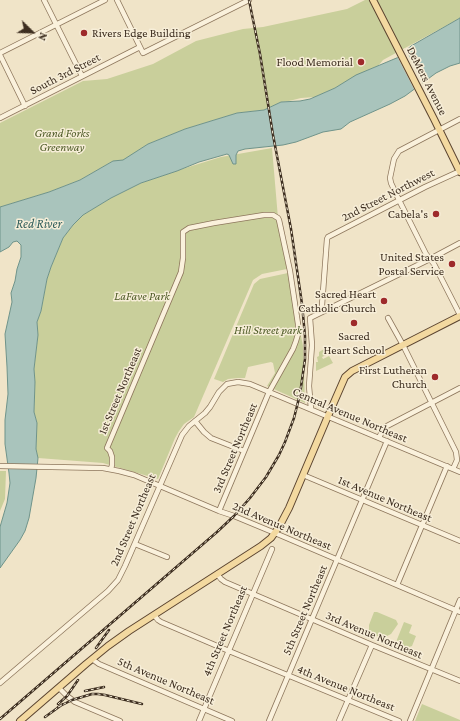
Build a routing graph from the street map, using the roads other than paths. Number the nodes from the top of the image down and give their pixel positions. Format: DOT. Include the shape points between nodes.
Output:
graph roads {
  1 [pos="44,0"];
  2 [pos="105,0"];
  3 [pos="117,0"];
  4 [pos="249,0"];
  5 [pos="373,0"];
  6 [pos="57,24"];
  7 [pos="140,48"];
  8 [pos="0,54"];
  9 [pos="82,76"];
  10 [pos="25,106"];
  11 [pos="0,118"];
  12 [pos="460,119"];
  13 [pos="439,130"];
  14 [pos="460,172"];
  15 [pos="399,200"];
  16 [pos="460,243"];
  17 [pos="430,259"];
  18 [pos="322,312"];
  19 [pos="460,316"];
  20 [pos="388,318"];
  21 [pos="151,342"];
  22 [pos="402,345"];
  23 [pos="230,383"];
  24 [pos="460,388"];
  25 [pos="269,392"];
  26 [pos="432,403"];
  27 [pos="312,409"];
  28 [pos="328,416"];
  29 [pos="195,421"];
  30 [pos="379,438"];
  31 [pos="388,441"];
  32 [pos="244,451"];
  33 [pos="458,459"];
  34 [pos="0,466"];
  35 [pos="447,466"];
  36 [pos="111,469"];
  37 [pos="453,469"];
  38 [pos="460,472"];
  39 [pos="303,475"];
  40 [pos="160,485"];
  41 [pos="362,500"];
  42 [pos="219,511"];
  43 [pos="422,525"];
  44 [pos="275,533"];
  45 [pos="460,541"];
  46 [pos="135,544"];
  47 [pos="272,548"];
  48 [pos="167,557"];
  49 [pos="337,560"];
  50 [pos="217,574"];
  51 [pos="397,585"];
  52 [pos="253,594"];
  53 [pos="460,600"];
  54 [pos="458,611"];
  55 [pos="154,615"];
  56 [pos="312,620"];
  57 [pos="372,645"];
  58 [pos="228,651"];
  59 [pos="92,659"];
  60 [pos="431,669"];
  61 [pos="288,676"];
  62 [pos="460,681"];
  63 [pos="0,683"];
  64 [pos="59,688"];
  65 [pos="348,700"];
  66 [pos="204,709"];
  67 [pos="20,721"];
  68 [pos="120,721"];
  69 [pos="199,721"];
  70 [pos="232,721"];
  71 [pos="270,721"];
  72 [pos="339,721"];
  73 [pos="399,721"];
  74 [pos="410,721"];
  1 -- 6 [label="street"];
  2 -- 6 [label="street"];
  3 -- 7 [label="street"];
  4 -- 7 [label="street" via="143,53"];
  5 -- 13 [label="main road, DeMers Avenue"];
  6 -- 8 [label="street"];
  6 -- 9 [label="street"];
  7 -- 9 [label="street, South 3rd Street"];
  8 -- 10 [label="street"];
  9 -- 10 [label="street, South 3rd Street"];
  10 -- 11 [label="street, South 3rd Street"];
  12 -- 13 [label="street"];
  13 -- 14 [label="main road, DeMers Avenue"];
  13 -- 15 [label="street" via="399,151 395,157 390,178"];
  14 -- 15 [label="street, 2nd Street Northwest"];
  15 -- 17 [label="street"];
  15 -- 18 [label="street, 2nd Street Northwest" via="328,237"];
  16 -- 17 [label="street"];
  17 -- 18 [label="street"];
  17 -- 19 [label="street"];
  18 -- 27 [label="street" via="310,318 312,346 309,386"];
  19 -- 22 [label="main road"];
  20 -- 22 [label="street"];
  21 -- 25 [label="street, 3rd Street Northeast" via="181,272 184,232 195,226 273,215 278,218 291,277 298,334 293,349"];
  21 -- 36 [label="street, 1st Street Northeast" via="107,448 112,457"];
  22 -- 26 [label="street"];
  22 -- 28 [label="main road" via="348,374"];
  23 -- 25 [label="street, Central Avenue Northeast" via="244,382"];
  23 -- 29 [label="street, 2nd Street Northeast" via="221,388 208,410"];
  24 -- 26 [label="street"];
  25 -- 27 [label="street, Central Avenue Northeast"];
  25 -- 32 [label="street, 3rd Street Northeast"];
  26 -- 30 [label="street" via="387,426"];
  26 -- 33 [label="street"];
  27 -- 28 [label="street, Central Avenue Northeast"];
  28 -- 30 [label="street, Central Avenue Northeast"];
  28 -- 39 [label="main road"];
  29 -- 32 [label="street" via="211,438"];
  29 -- 40 [label="street, 2nd Street Northeast" via="182,434"];
  30 -- 31 [label="street, Central Avenue Northeast"];
  31 -- 35 [label="street, Central Avenue Northeast"];
  31 -- 41 [label="street, 5th Street Northeast"];
  32 -- 42 [label="street, 3rd Street Northeast"];
  33 -- 37 [label="street"];
  34 -- 36 [label="street, 2nd Avenue Northeast"];
  35 -- 37 [label="street, Central Avenue Northeast"];
  35 -- 43 [label="street"];
  36 -- 40 [label="street, 2nd Avenue Northeast"];
  37 -- 38 [label="street, Central Avenue Northeast"];
  39 -- 41 [label="street, 1st Avenue Northeast"];
  39 -- 44 [label="main road"];
  40 -- 42 [label="street, 2nd Avenue Northeast"];
  40 -- 46 [label="street, 2nd Street Northeast"];
  41 -- 43 [label="street, 1st Avenue Northeast"];
  41 -- 49 [label="street, 5th Street Northeast"];
  42 -- 44 [label="street, 2nd Avenue Northeast"];
  43 -- 45 [label="street, 1st Avenue Northeast"];
  43 -- 51 [label="street"];
  44 -- 49 [label="street, 2nd Avenue Northeast"];
  44 -- 50 [label="main road" via="261,546"];
  46 -- 48 [label="street"];
  46 -- 63 [label="street, 2nd Street Northeast" via="122,573 108,591"];
  47 -- 52 [label="street, 4th Street Northeast"];
  49 -- 51 [label="street, 2nd Avenue Northeast"];
  49 -- 56 [label="street, 5th Street Northeast"];
  50 -- 52 [label="street, 3rd Avenue Northeast" via="225,582"];
  50 -- 55 [label="main road"];
  51 -- 54 [label="street, 2nd Avenue Northeast"];
  52 -- 56 [label="street, 3rd Avenue Northeast"];
  52 -- 58 [label="street, 4th Street Northeast"];
  53 -- 54 [label="street"];
  54 -- 60 [label="street"];
  55 -- 58 [label="street, 4th Avenue Northeast" via="161,622"];
  55 -- 59 [label="main road"];
  56 -- 57 [label="street, 3rd Avenue Northeast"];
  56 -- 61 [label="street, 5th Street Northeast"];
  57 -- 60 [label="street, 3rd Avenue Northeast"];
  57 -- 65 [label="street"];
  58 -- 61 [label="street, 4th Avenue Northeast"];
  58 -- 66 [label="street, 4th Street Northeast"];
  59 -- 64 [label="main road"];
  59 -- 66 [label="street, 5th Avenue Northeast" via="98,664"];
  60 -- 62 [label="street, 3rd Avenue Northeast"];
  60 -- 74 [label="street"];
  61 -- 65 [label="street, 4th Avenue Northeast"];
  61 -- 71 [label="street, 5th Street Northeast"];
  64 -- 67 [label="main road"];
  64 -- 68 [label="street" via="75,702"];
  65 -- 72 [label="street"];
  65 -- 73 [label="street, 4th Avenue Northeast"];
  66 -- 69 [label="street, 4th Street Northeast"];
  66 -- 70 [label="street, 5th Avenue Northeast"];
}
